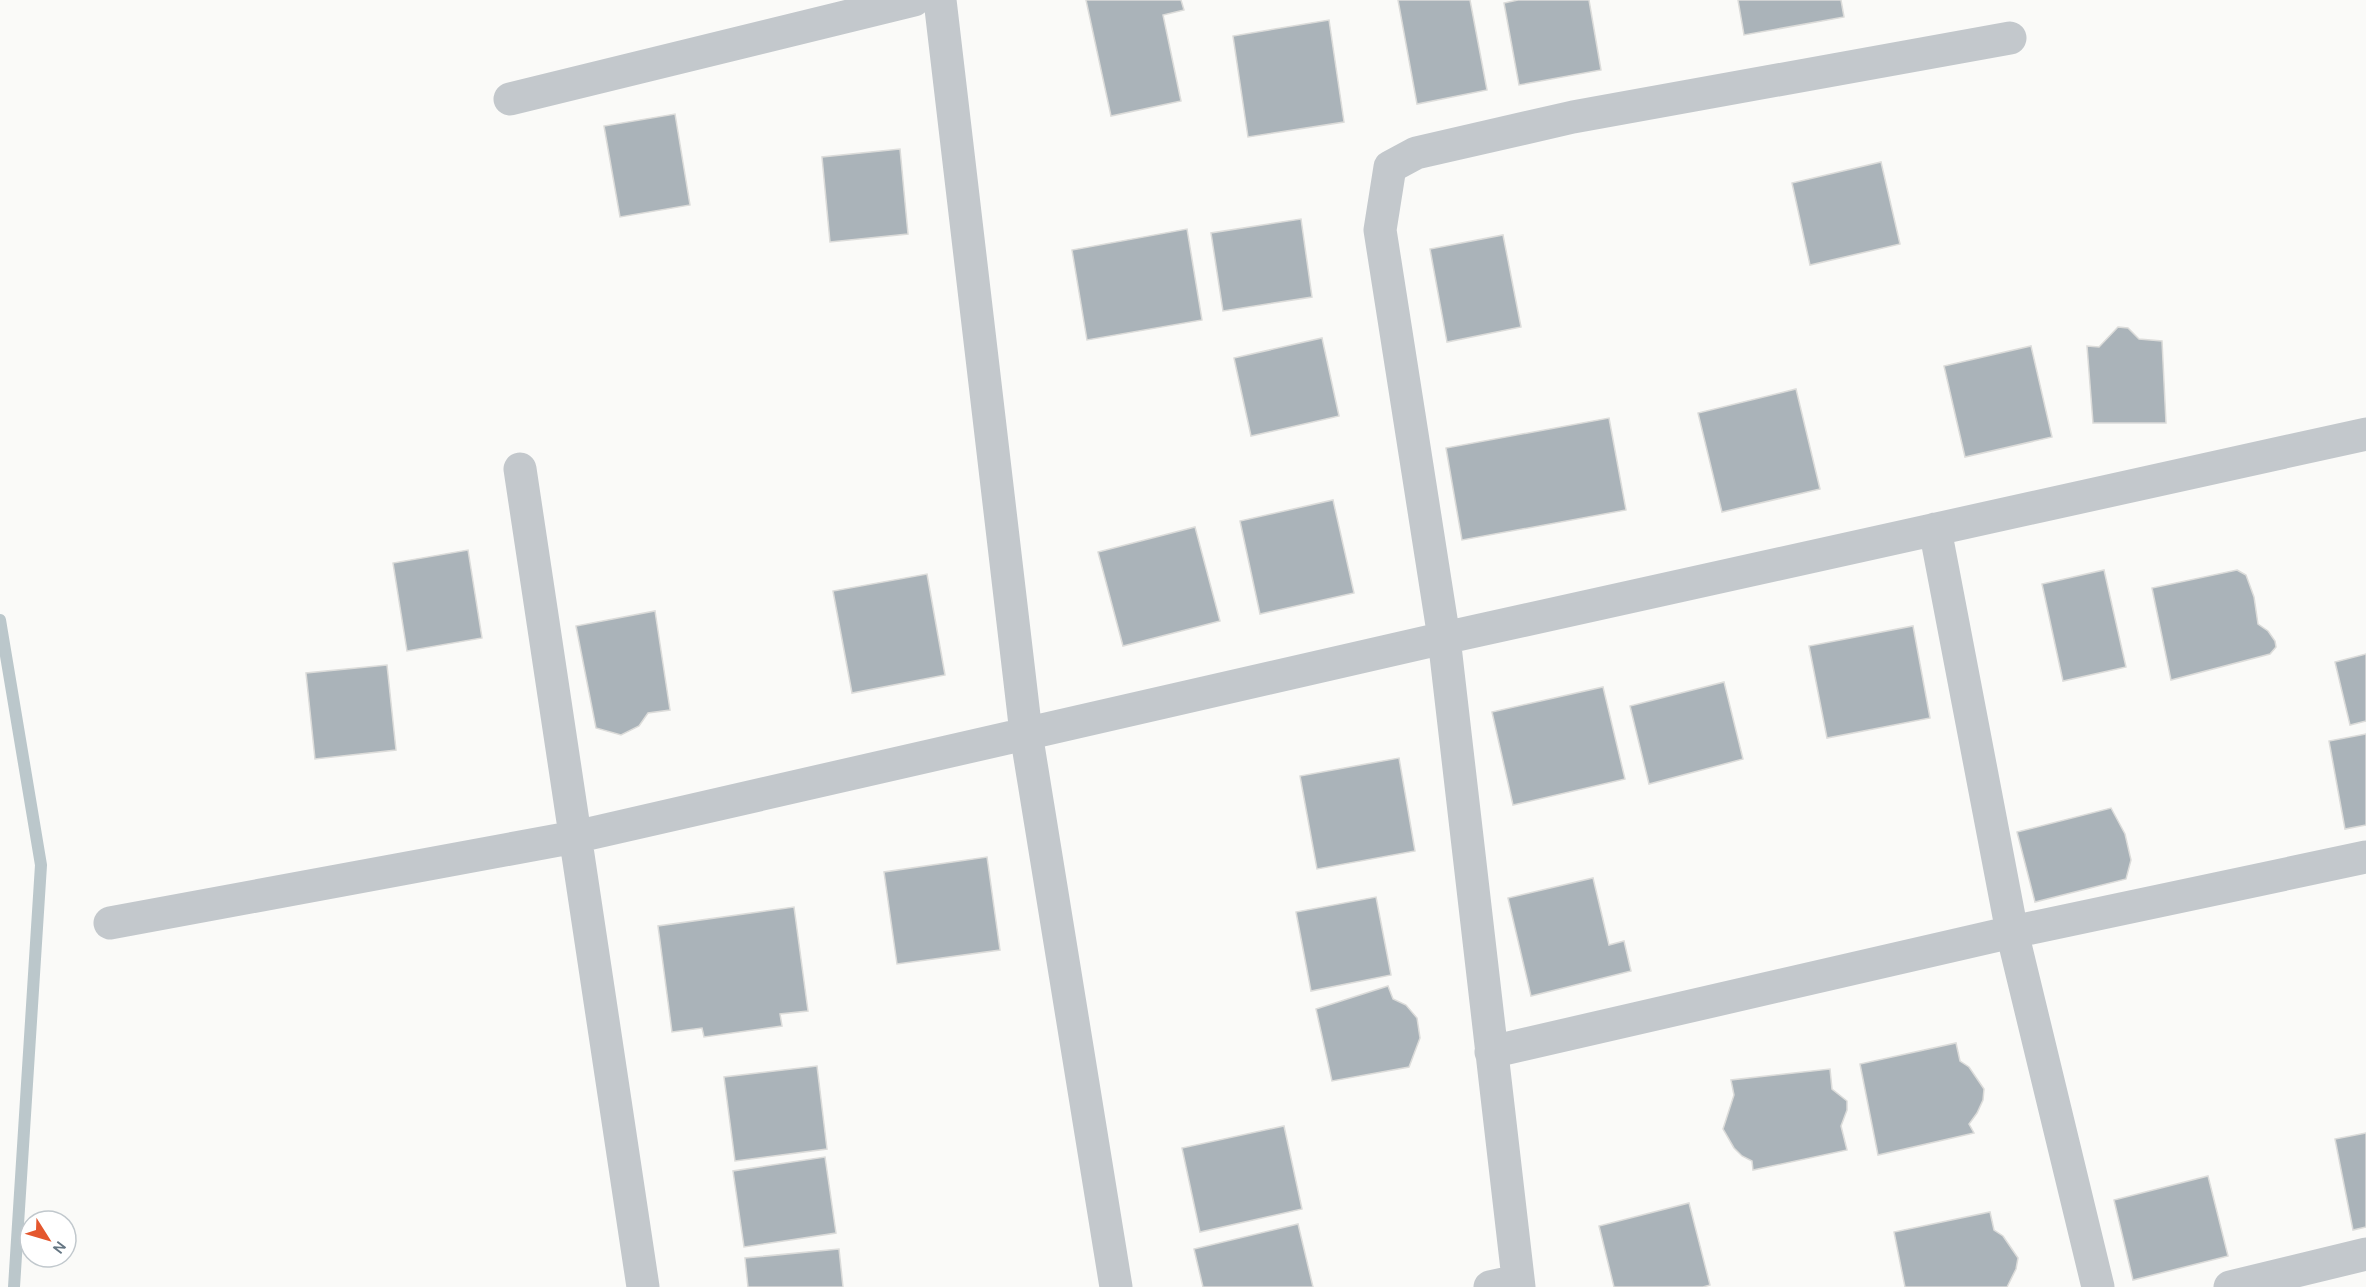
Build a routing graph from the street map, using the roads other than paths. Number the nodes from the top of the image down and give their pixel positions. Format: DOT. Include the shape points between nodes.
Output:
graph roads {
  1 [pos="914,0"];
  2 [pos="940,0"];
  3 [pos="2010,38"];
  4 [pos="510,99"];
  5 [pos="2366,434"];
  6 [pos="520,469"];
  7 [pos="1935,529"];
  8 [pos="1444,638"];
  9 [pos="1026,733"];
  10 [pos="575,837"];
  11 [pos="2366,858"];
  12 [pos="110,923"];
  13 [pos="2012,932"];
  14 [pos="1491,1052"];
  15 [pos="2366,1254"];
  16 [pos="1509,1285"];
  17 [pos="643,1287"];
  18 [pos="1116,1287"];
  19 [pos="2098,1287"];
  20 [pos="2230,1287"];
  1 -- 4 [label="street"];
  2 -- 9 [label="street"];
  3 -- 8 [label="street" via="1573,117 1416,153 1390,167 1380,230"];
  5 -- 7 [label="street"];
  6 -- 10 [label="street"];
  7 -- 8 [label="street"];
  7 -- 13 [label="street"];
  8 -- 9 [label="street"];
  8 -- 14 [label="street"];
  9 -- 10 [label="street"];
  9 -- 18 [label="street"];
  10 -- 12 [label="street"];
  10 -- 17 [label="street"];
  11 -- 13 [label="street"];
  13 -- 14 [label="street"];
  13 -- 19 [label="street"];
  14 -- 16 [label="street"];
  15 -- 20 [label="street"];
}
